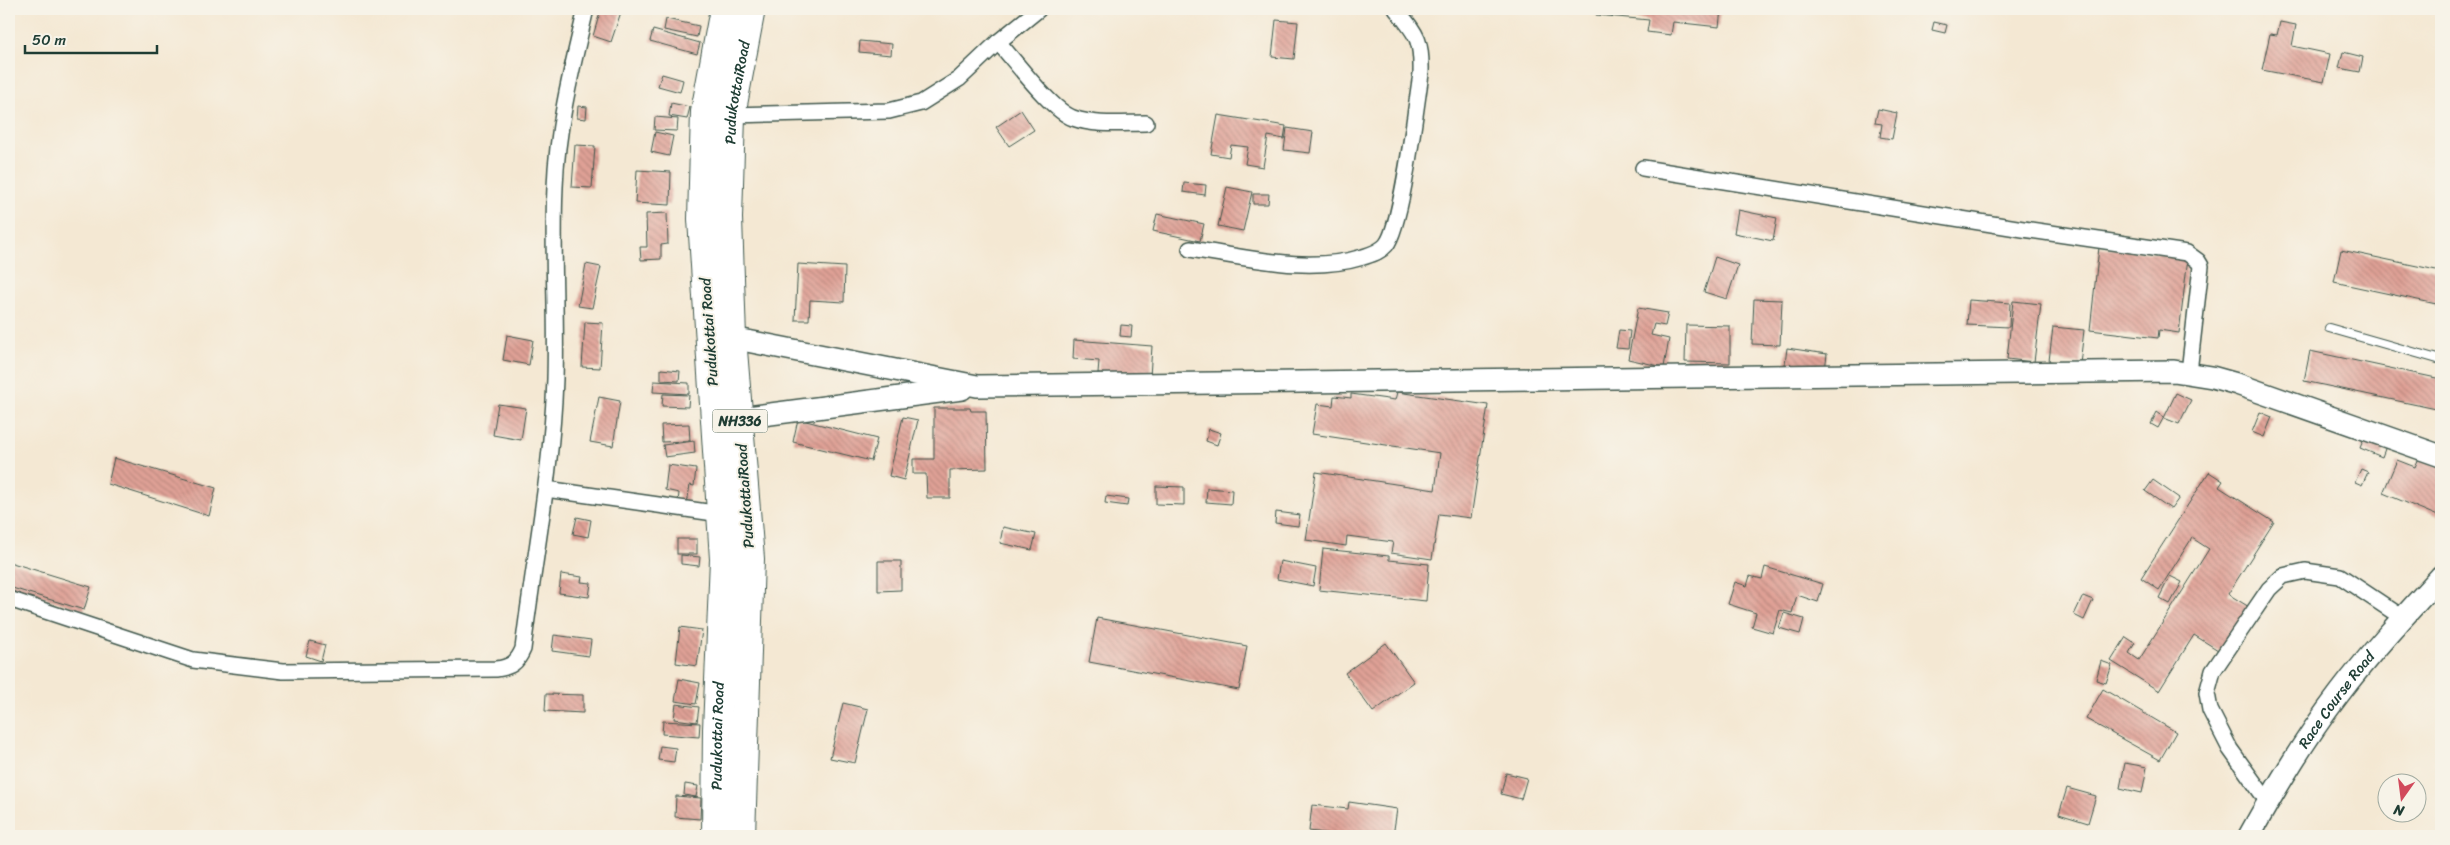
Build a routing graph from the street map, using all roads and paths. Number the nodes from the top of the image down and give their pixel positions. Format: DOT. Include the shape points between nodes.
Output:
graph roads {
  1 [pos="586,9"];
  2 [pos="724,9"];
  3 [pos="751,9"];
  4 [pos="1039,9"];
  5 [pos="1396,9"];
  6 [pos="998,42"];
  7 [pos="731,115"];
  8 [pos="1146,123"];
  9 [pos="1643,168"];
  10 [pos="1190,249"];
  11 [pos="2329,328"];
  12 [pos="732,338"];
  13 [pos="2441,360"];
  14 [pos="2189,372"];
  15 [pos="977,386"];
  16 [pos="740,418"];
  17 [pos="2441,456"];
  18 [pos="546,489"];
  19 [pos="721,514"];
  20 [pos="2441,576"];
  21 [pos="9,599"];
  22 [pos="2403,618"];
  23 [pos="2268,802"];
  24 [pos="716,836"];
  25 [pos="741,836"];
  26 [pos="2249,836"];
  1 -- 18 [label="street" via="563,102 555,186 555,380"];
  2 -- 19 [label="highway, Pudukottai Road / NH336" via="705,112 702,219"];
  3 -- 7 [label="highway, PudukottaiRoad / NH336"];
  4 -- 6 [label="street"];
  5 -- 10 [label="street" via="1418,35 1421,74 1402,194 1387,244 1379,252 1342,263 1296,265"];
  6 -- 7 [label="street" via="959,79 921,103 889,111"];
  6 -- 8 [label="street" via="1058,109 1073,118 1090,122"];
  7 -- 12 [label="highway, PudukottaiRoad / NH336" via="728,218"];
  9 -- 14 [label="street" via="2187,253 2201,266"];
  11 -- 13 [label="lane"];
  12 -- 15 [label="street"];
  12 -- 16 [label="highway, PudukottaiRoad / NH336"];
  14 -- 15 [label="street"];
  14 -- 17 [label="street" via="2237,384"];
  15 -- 16 [label="street"];
  16 -- 25 [label="highway, PudukottaiRoad / NH336" via="750,559"];
  18 -- 19 [label="street"];
  18 -- 21 [label="street" via="523,649 518,661 510,667 282,671 192,660"];
  19 -- 24 [label="highway, Pudukottai Road / NH336" via="724,559"];
  20 -- 22 [label="street, Race Course Road"];
  22 -- 23 [label="street, Race Course Road" via="2338,695"];
  22 -- 23 [label="street" via="2340,576 2305,571 2283,576 2269,589 2213,671 2207,693 2210,710 2230,748"];
  23 -- 26 [label="street, Race Course Road"];
}
